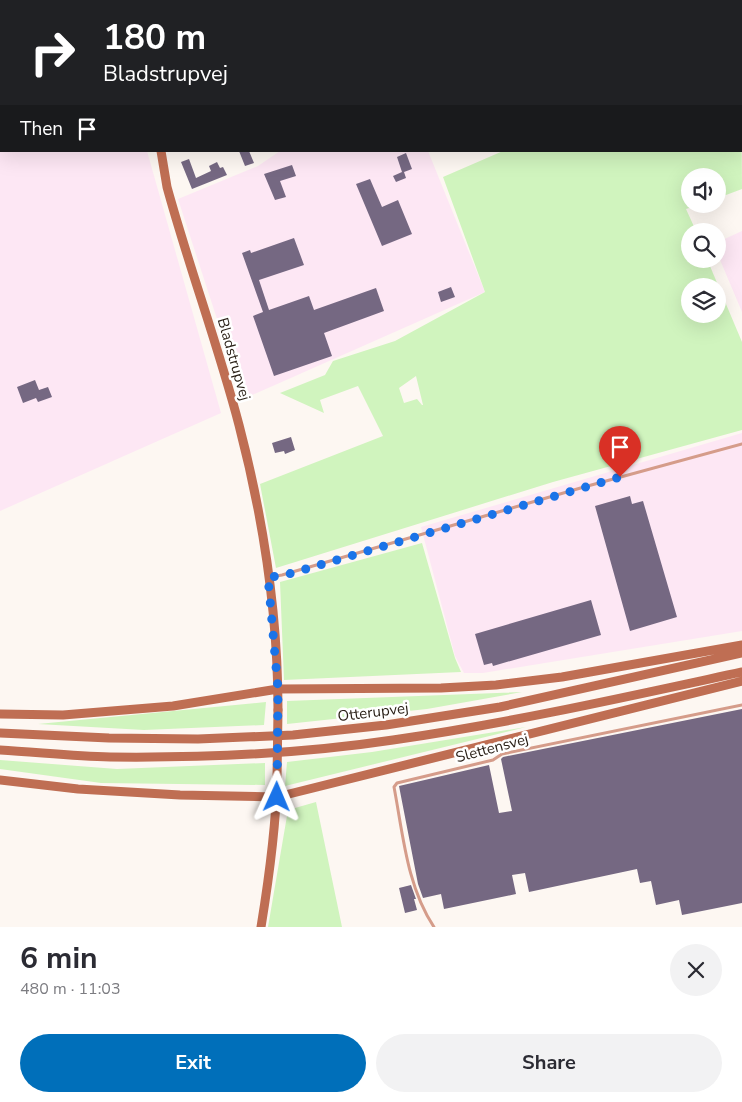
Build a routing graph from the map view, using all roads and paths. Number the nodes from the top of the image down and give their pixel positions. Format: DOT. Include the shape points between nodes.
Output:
graph roads {
  1 [pos="161,152"];
  2 [pos="742,444"];
  3 [pos="268,577"];
  4 [pos="742,645"];
  5 [pos="742,653"];
  6 [pos="742,672"];
  7 [pos="742,681"];
  8 [pos="278,689"];
  9 [pos="742,705"];
  10 [pos="0,714"];
  11 [pos="0,732"];
  12 [pos="0,750"];
  13 [pos="0,780"];
  14 [pos="277,797"];
  15 [pos="261,927"];
  16 [pos="434,927"];
  1 -- 3 [label="main road, Bladstrupvej" via="177,225 239,426 256,499"];
  2 -- 3 [label="lane" via="282,576"];
  3 -- 8 [label="main road, Bladstrupvej"];
  4 -- 8 [label="main road" via="562,677 496,684 441,688"];
  5 -- 11 [label="main road, Otterupvej" via="500,707 293,735 198,740"];
  6 -- 12 [label="main road, Otterupvej" via="504,721 392,740 301,750 109,757"];
  7 -- 14 [label="main road"];
  8 -- 10 [label="main road" via="173,706 63,715"];
  8 -- 14 [label="main road, Bladstrupvej, bridge"];
  9 -- 16 [label="lane, Slettensvej" via="502,754 493,760 396,783 394,787 417,898"];
  13 -- 14 [label="main road" via="96,790"];
  14 -- 15 [label="main road, Bladstrupvej"];
}
